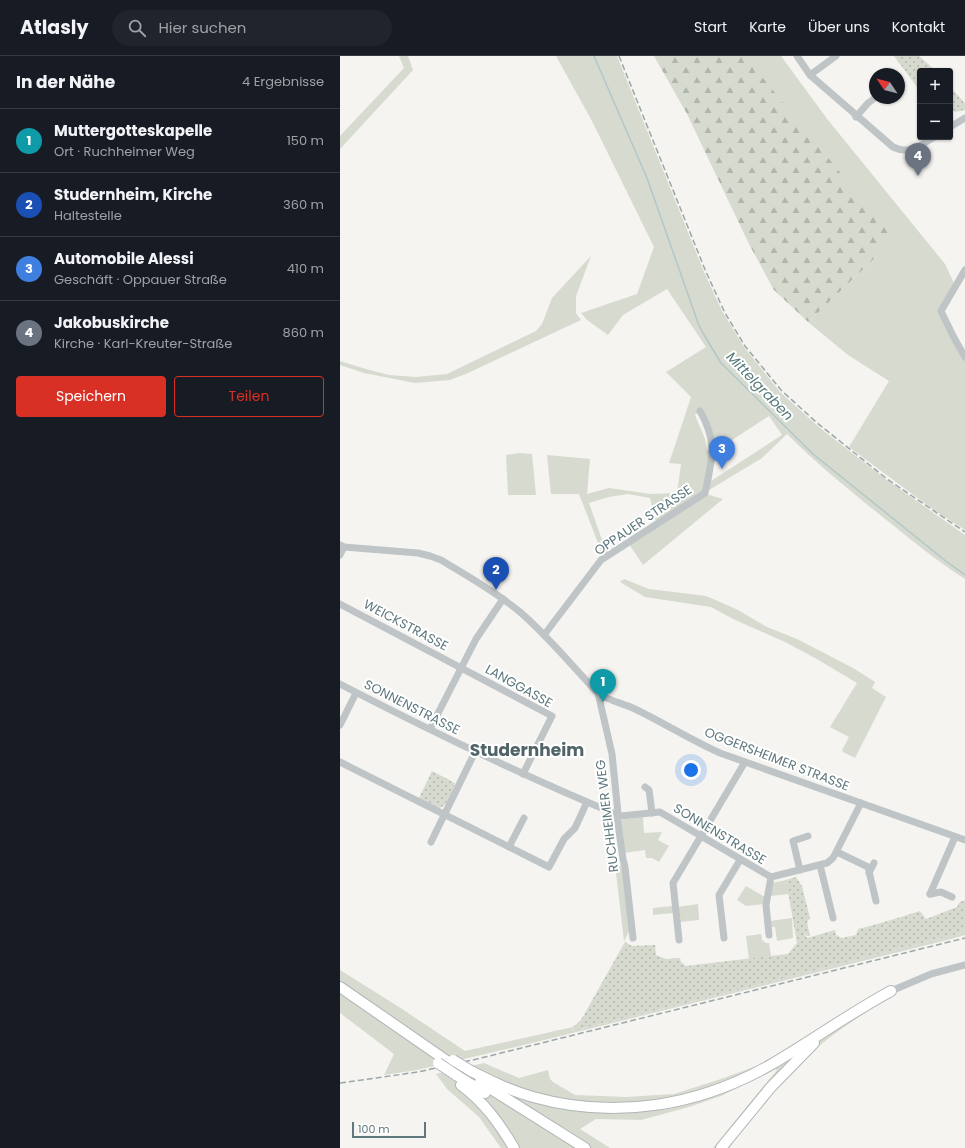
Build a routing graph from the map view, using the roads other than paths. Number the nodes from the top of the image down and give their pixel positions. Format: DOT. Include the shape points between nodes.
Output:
graph roads {
  1 [pos="797,56"];
  2 [pos="836,56"];
  3 [pos="810,75"];
  4 [pos="869,102"];
  5 [pos="856,116"];
  6 [pos="965,118"];
  7 [pos="953,125"];
  8 [pos="929,140"];
  9 [pos="965,270"];
  10 [pos="965,358"];
  11 [pos="700,412"];
  12 [pos="342,546"];
  13 [pos="340,555"];
  14 [pos="504,599"];
  15 [pos="340,604"];
  16 [pos="544,635"];
  17 [pos="462,668"];
  18 [pos="340,684"];
  19 [pos="356,692"];
  20 [pos="598,693"];
  21 [pos="340,725"];
  22 [pos="430,730"];
  23 [pos="475,752"];
  24 [pos="340,762"];
  25 [pos="745,762"];
  26 [pos="523,774"];
  27 [pos="645,787"];
  28 [pos="587,802"];
  29 [pos="860,803"];
  30 [pos="652,813"];
  31 [pos="444,815"];
  32 [pos="618,815"];
  33 [pos="524,818"];
  34 [pos="701,836"];
  35 [pos="808,836"];
  36 [pos="955,837"];
  37 [pos="965,840"];
  38 [pos="431,842"];
  39 [pos="509,847"];
  40 [pos="837,852"];
  41 [pos="740,860"];
  42 [pos="874,863"];
  43 [pos="820,865"];
  44 [pos="800,870"];
  45 [pos="869,872"];
  46 [pos="771,877"];
  47 [pos="952,897"];
  48 [pos="876,901"];
  49 [pos="833,918"];
  50 [pos="769,935"];
  51 [pos="633,938"];
  52 [pos="724,938"];
  53 [pos="679,940"];
  54 [pos="965,965"];
  55 [pos="340,987"];
  56 [pos="891,990"];
  57 [pos="340,995"];
  58 [pos="822,1034"];
  59 [pos="442,1062"];
  60 [pos="461,1074"];
  61 [pos="514,1148"];
  62 [pos="572,1148"];
  63 [pos="585,1148"];
  64 [pos="721,1148"];
  1 -- 3 [label="street"];
  2 -- 3 [label="street"];
  3 -- 5 [label="street"];
  4 -- 5 [label="street"];
  5 -- 8 [label="street" via="893,148 899,150 914,150"];
  6 -- 7 [label="street"];
  9 -- 10 [label="street" via="941,311"];
  11 -- 16 [label="street, OPPAUER STRASSE" via="711,437 713,450 706,492 601,560"];
  12 -- 13 [label="street"];
  12 -- 14 [label="street, OGGERSHEIMER STRASSE" via="430,556"];
  14 -- 16 [label="street, OGGERSHEIMER STRASSE"];
  14 -- 17 [label="street" via="476,639"];
  15 -- 17 [label="street, WEICKSTRASSE"];
  16 -- 20 [label="street, OGGERSHEIMER STRASSE"];
  17 -- 22 [label="street"];
  17 -- 26 [label="street, LANGGASSE" via="552,716"];
  18 -- 19 [label="street, SONNENSTRASSE"];
  19 -- 21 [label="street"];
  19 -- 22 [label="street, SONNENSTRASSE"];
  20 -- 25 [label="street, OGGERSHEIMER STRASSE" via="634,708 701,744"];
  20 -- 32 [label="street, RUCHHEIMER WEG" via="612,754"];
  22 -- 23 [label="street, SONNENSTRASSE"];
  23 -- 26 [label="street, SONNENSTRASSE"];
  23 -- 31 [label="street"];
  24 -- 31 [label="street"];
  25 -- 29 [label="street, OGGERSHEIMER STRASSE"];
  25 -- 34 [label="street"];
  26 -- 28 [label="street, SONNENSTRASSE"];
  27 -- 30 [label="street, SONNENSTRASSE" via="649,790"];
  28 -- 32 [label="street, SONNENSTRASSE"];
  28 -- 39 [label="street" via="575,828 564,839 549,867"];
  29 -- 36 [label="street, OGGERSHEIMER STRASSE"];
  29 -- 40 [label="street, SONNENSTRASSE"];
  30 -- 32 [label="street, SONNENSTRASSE"];
  30 -- 34 [label="street, SONNENSTRASSE" via="660,812"];
  31 -- 38 [label="street"];
  31 -- 39 [label="street"];
  32 -- 51 [label="street, RUCHHEIMER WEG"];
  33 -- 39 [label="street"];
  34 -- 41 [label="street, SONNENSTRASSE"];
  34 -- 53 [label="street" via="672,883"];
  35 -- 44 [label="street" via="789,840"];
  36 -- 37 [label="street, OGGERSHEIMER STRASSE"];
  36 -- 47 [label="street" via="930,894 941,892"];
  40 -- 43 [label="street, SONNENSTRASSE" via="827,863"];
  40 -- 45 [label="street" via="868,867"];
  41 -- 46 [label="street, SONNENSTRASSE"];
  41 -- 52 [label="street" via="719,895"];
  42 -- 45 [label="street"];
  43 -- 44 [label="street, SONNENSTRASSE"];
  43 -- 49 [label="street"];
  44 -- 46 [label="street, SONNENSTRASSE"];
  45 -- 48 [label="street"];
  46 -- 50 [label="street" via="766,905"];
  54 -- 56 [label="street" via="931,974"];
  55 -- 59 [label="highway" via="429,1048"];
  56 -- 58 [label="highway"];
  57 -- 59 [label="highway"];
  58 -- 60 [label="highway" via="738,1081 687,1100 655,1105 623,1108 567,1104 533,1097"];
  58 -- 64 [label="highway" via="780,1077"];
  59 -- 60 [label="highway"];
  59 -- 60 [label="highway" via="439,1068"];
  60 -- 61 [label="highway" via="469,1091 489,1110"];
  60 -- 62 [label="highway"];
  60 -- 63 [label="highway"];
}
